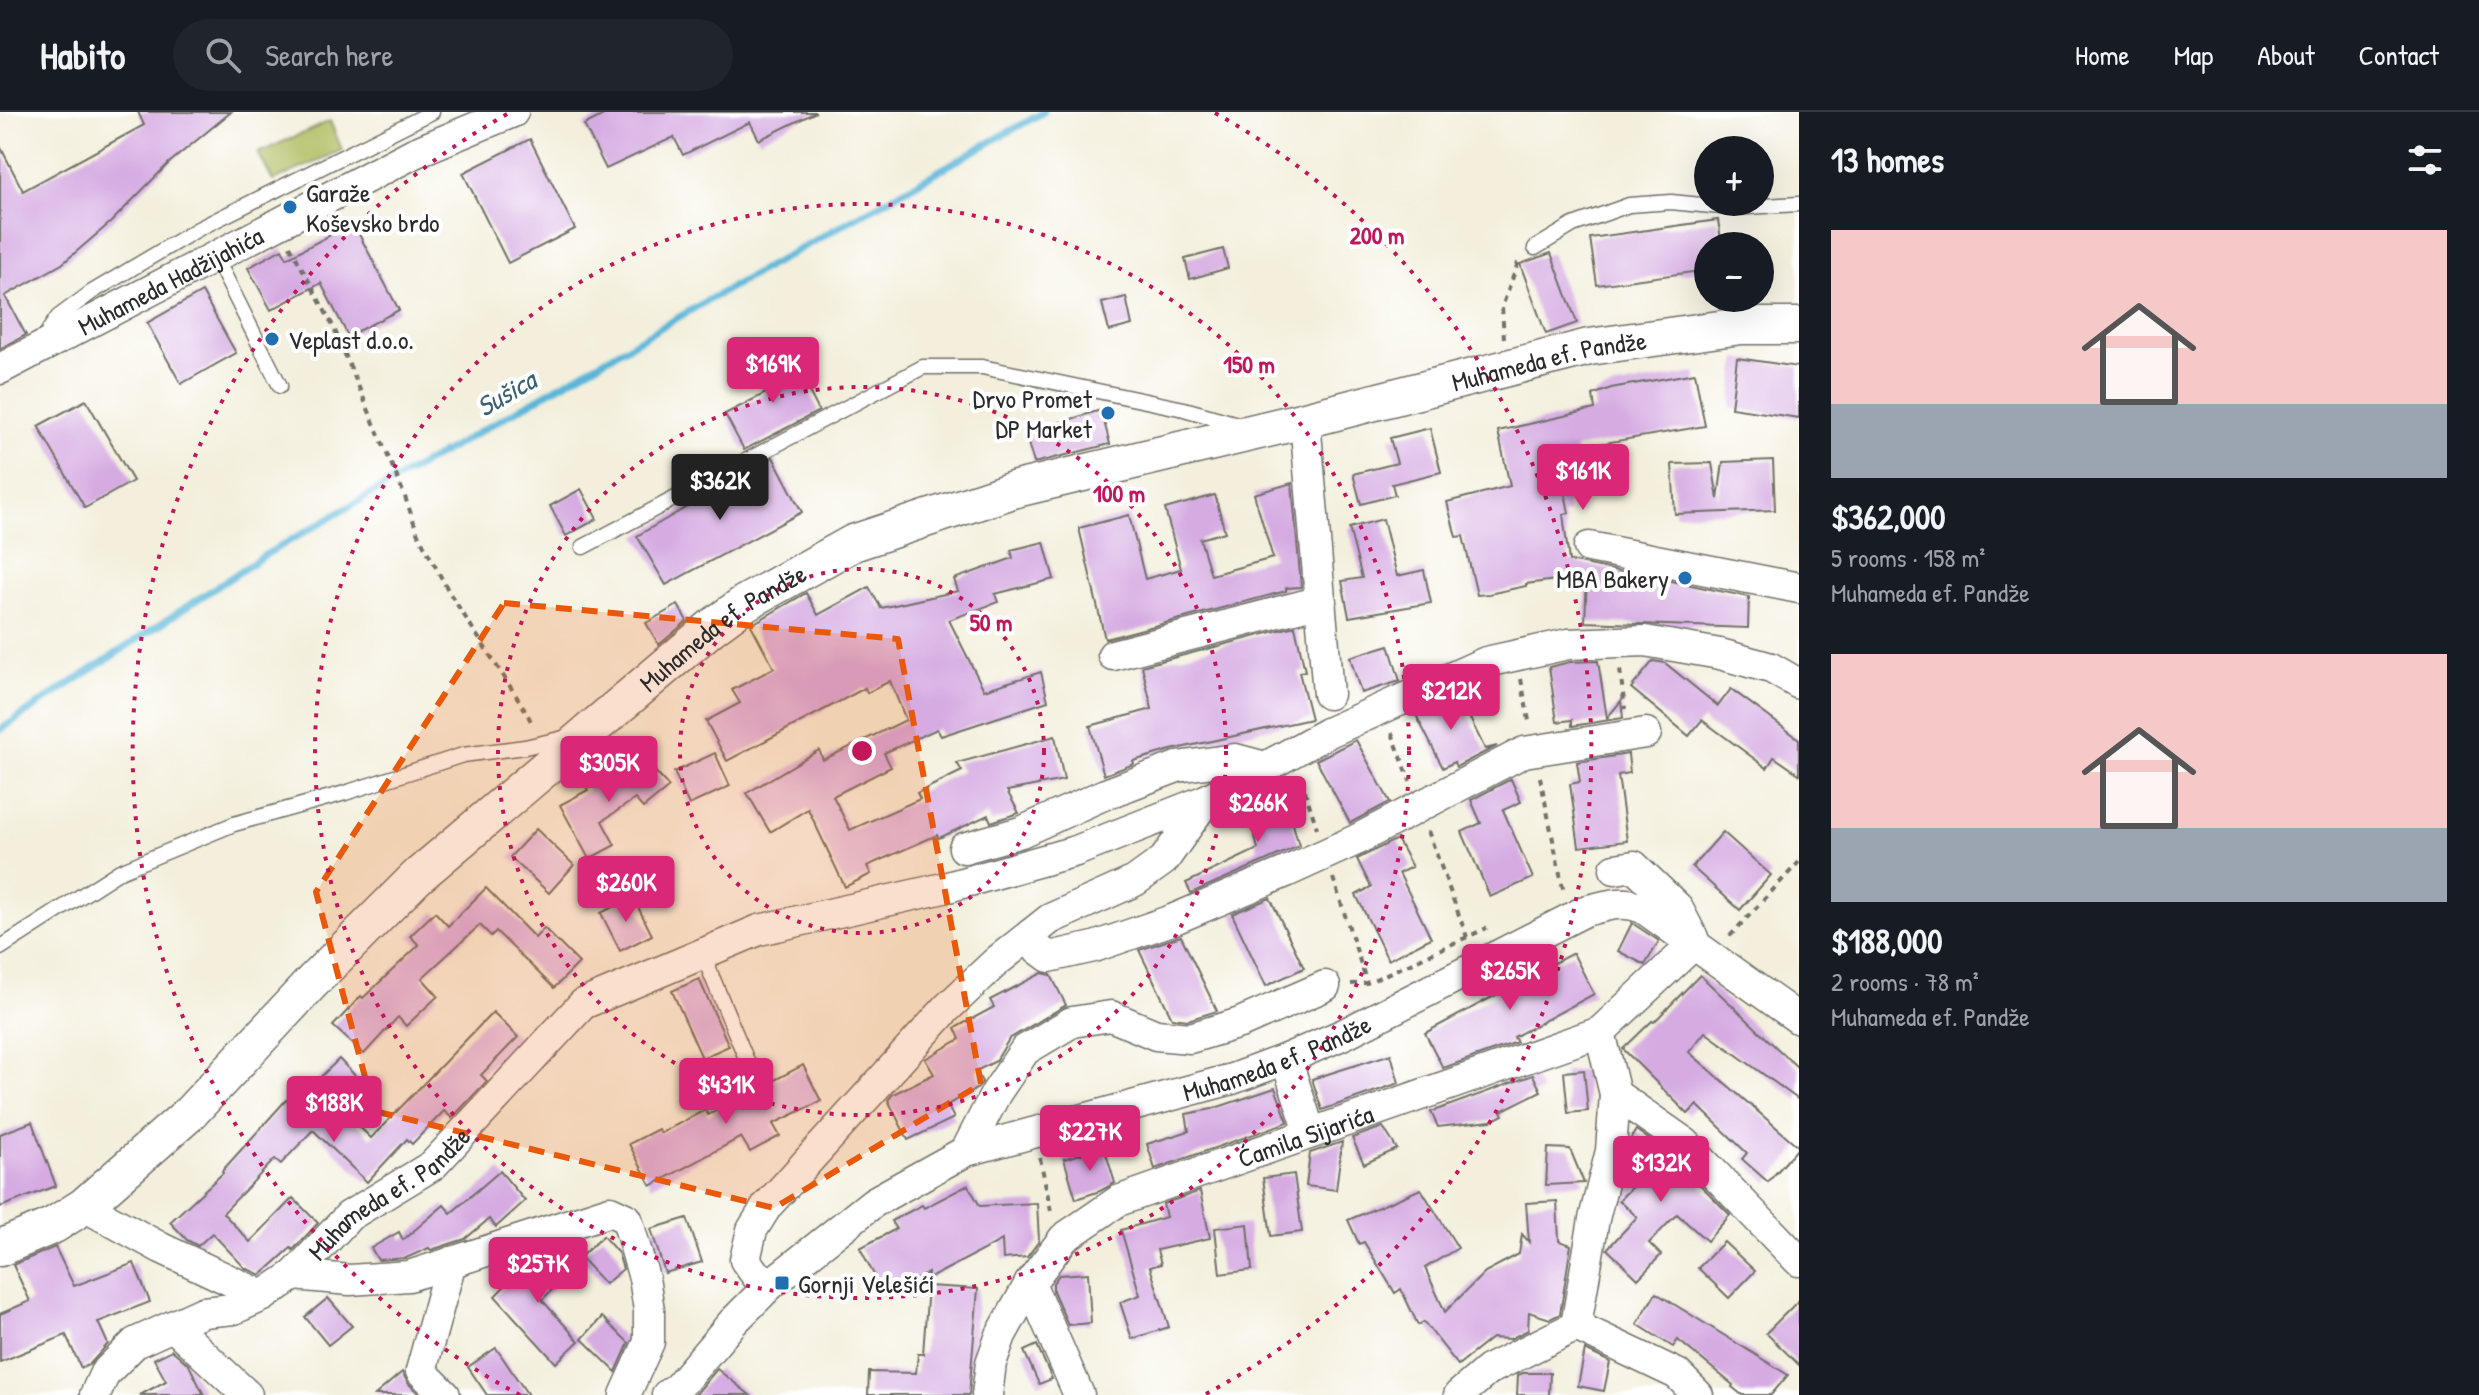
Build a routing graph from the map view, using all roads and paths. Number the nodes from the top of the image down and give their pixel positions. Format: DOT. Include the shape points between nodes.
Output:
graph roads {
  1 [pos="432,112"];
  2 [pos="513,112"];
  3 [pos="1799,204"];
  4 [pos="278,223"];
  5 [pos="1535,248"];
  6 [pos="215,256"];
  7 [pos="1799,326"];
  8 [pos="46,345"];
  9 [pos="1511,366"];
  10 [pos="0,369"];
  11 [pos="280,386"];
  12 [pos="1305,420"];
  13 [pos="1260,431"];
  14 [pos="583,547"];
  15 [pos="1589,547"];
  16 [pos="1799,588"];
  17 [pos="1321,601"];
  18 [pos="1618,643"];
  19 [pos="1113,655"];
  20 [pos="1799,684"];
  21 [pos="1328,694"];
  22 [pos="584,734"];
  23 [pos="1637,734"];
  24 [pos="540,741"];
  25 [pos="1265,767"];
  26 [pos="1206,800"];
  27 [pos="964,848"];
  28 [pos="1799,862"];
  29 [pos="1615,869"];
  30 [pos="1564,893"];
  31 [pos="1495,924"];
  32 [pos="1031,934"];
  33 [pos="0,948"];
  34 [pos="1703,949"];
  35 [pos="703,955"];
  36 [pos="1325,986"];
  37 [pos="1799,1019"];
  38 [pos="1600,1032"];
  39 [pos="1286,1059"];
  40 [pos="755,1080"];
  41 [pos="1615,1094"];
  42 [pos="1310,1132"];
  43 [pos="1034,1134"];
  44 [pos="966,1151"];
  45 [pos="84,1206"];
  46 [pos="9,1245"];
  47 [pos="1058,1245"];
  48 [pos="1799,1261"];
  49 [pos="451,1262"];
  50 [pos="294,1275"];
  51 [pos="772,1283"];
  52 [pos="1030,1283"];
  53 [pos="263,1296"];
  54 [pos="173,1326"];
  55 [pos="1576,1326"];
  56 [pos="1490,1383"];
  57 [pos="95,1395"];
  58 [pos="247,1395"];
  59 [pos="445,1395"];
  60 [pos="625,1395"];
  61 [pos="667,1395"];
  62 [pos="987,1395"];
  63 [pos="1079,1395"];
  64 [pos="1459,1395"];
  65 [pos="1698,1395"];
  1 -- 8 [label="lane" via="198,229 92,292 58,317"];
  2 -- 4 [label="street, Muhameda Hadžijahića" via="414,153"];
  3 -- 5 [label="lane" via="1629,205 1573,225"];
  4 -- 6 [label="street, Muhameda Hadžijahića"];
  4 -- 24 [label="path" via="333,326 418,534"];
  5 -- 9 [label="path" via="1518,263 1502,307"];
  6 -- 8 [label="street, Muhameda Hadžijahića"];
  6 -- 11 [label="lane"];
  7 -- 9 [label="street, Muhameda ef. Pandže" via="1741,326 1589,347"];
  8 -- 10 [label="street, Muhameda Hadžijahića"];
  9 -- 12 [label="street, Muhameda ef. Pandže"];
  12 -- 13 [label="street, Muhameda ef. Pandže"];
  12 -- 17 [label="street"];
  13 -- 14 [label="lane" via="1184,409 982,367 923,367"];
  13 -- 22 [label="street, Muhameda ef. Pandže" via="1016,489 853,543 745,603"];
  15 -- 16 [label="street"];
  17 -- 19 [label="street"];
  17 -- 21 [label="street"];
  18 -- 20 [label="street, Muhameda ef. Pandže" via="1645,641 1720,654 1771,668"];
  18 -- 23 [label="path"];
  18 -- 25 [label="street, Muhameda ef. Pandže" via="1568,644 1486,662 1327,733"];
  22 -- 24 [label="lane"];
  22 -- 45 [label="street, Muhameda ef. Pandže" via="417,877 190,1113"];
  23 -- 32 [label="street" via="1524,752 1354,841 1172,920 1107,942 1049,957"];
  24 -- 33 [label="lane" via="463,755 234,824 120,871"];
  25 -- 26 [label="street, Muhameda ef. Pandže"];
  25 -- 27 [label="street" via="1235,759 1177,767 1021,832"];
  26 -- 32 [label="street, Muhameda ef. Pandže" via="1164,860 1135,881 1050,919"];
  26 -- 35 [label="street, Muhameda ef. Pandže" via="1076,851 759,930"];
  28 -- 34 [label="path"];
  29 -- 30 [label="path"];
  29 -- 34 [label="street" via="1634,866 1651,881 1677,907"];
  31 -- 36 [label="path" via="1367,983"];
  32 -- 51 [label="street, Muhameda ef. Pandže" via="947,1008 767,1206 752,1230 745,1260 756,1275"];
  34 -- 37 [label="street, Muhameda ef. Pandže"];
  34 -- 38 [label="street, Ćamila Sijarića"];
  34 -- 39 [label="street, Muhameda ef. Pandže" via="1643,908 1614,903 1585,911"];
  35 -- 40 [label="lane"];
  35 -- 50 [label="street, Muhameda ef. Pandže" via="583,1004 433,1165 349,1216"];
  36 -- 44 [label="street" via="1190,1038 1156,1035 1111,1016 1072,1022 1025,1050"];
  38 -- 41 [label="street"];
  38 -- 42 [label="street, Ćamila Sijarića"];
  39 -- 42 [label="street"];
  39 -- 43 [label="street, Muhameda ef. Pandže"];
  41 -- 48 [label="street" via="1685,1143"];
  41 -- 55 [label="street" via="1611,1151"];
  42 -- 47 [label="street, Ćamila Sijarića" via="1118,1201"];
  43 -- 44 [label="street, Muhameda ef. Pandže"];
  43 -- 47 [label="path"];
  44 -- 51 [label="street, Muhameda ef. Pandže" via="874,1202"];
  45 -- 46 [label="street, Muhameda ef. Pandže"];
  45 -- 53 [label="street"];
  47 -- 52 [label="street, Ćamila Sijarića"];
  49 -- 50 [label="street" via="409,1276 350,1280"];
  49 -- 59 [label="street" via="421,1371"];
  49 -- 60 [label="street" via="610,1211 622,1215 649,1310 649,1342"];
  50 -- 53 [label="street, Muhameda ef. Pandže"];
  51 -- 61 [label="street, Muhameda ef. Pandže"];
  52 -- 62 [label="street, Ćamila Sijarića" via="1001,1335"];
  52 -- 63 [label="street"];
  53 -- 54 [label="street, Muhameda ef. Pandže"];
  54 -- 57 [label="street, Muhameda ef. Pandže" via="135,1343 105,1373"];
  54 -- 58 [label="street"];
  55 -- 56 [label="street"];
  55 -- 65 [label="street" via="1677,1374"];
  56 -- 64 [label="street"];
}
